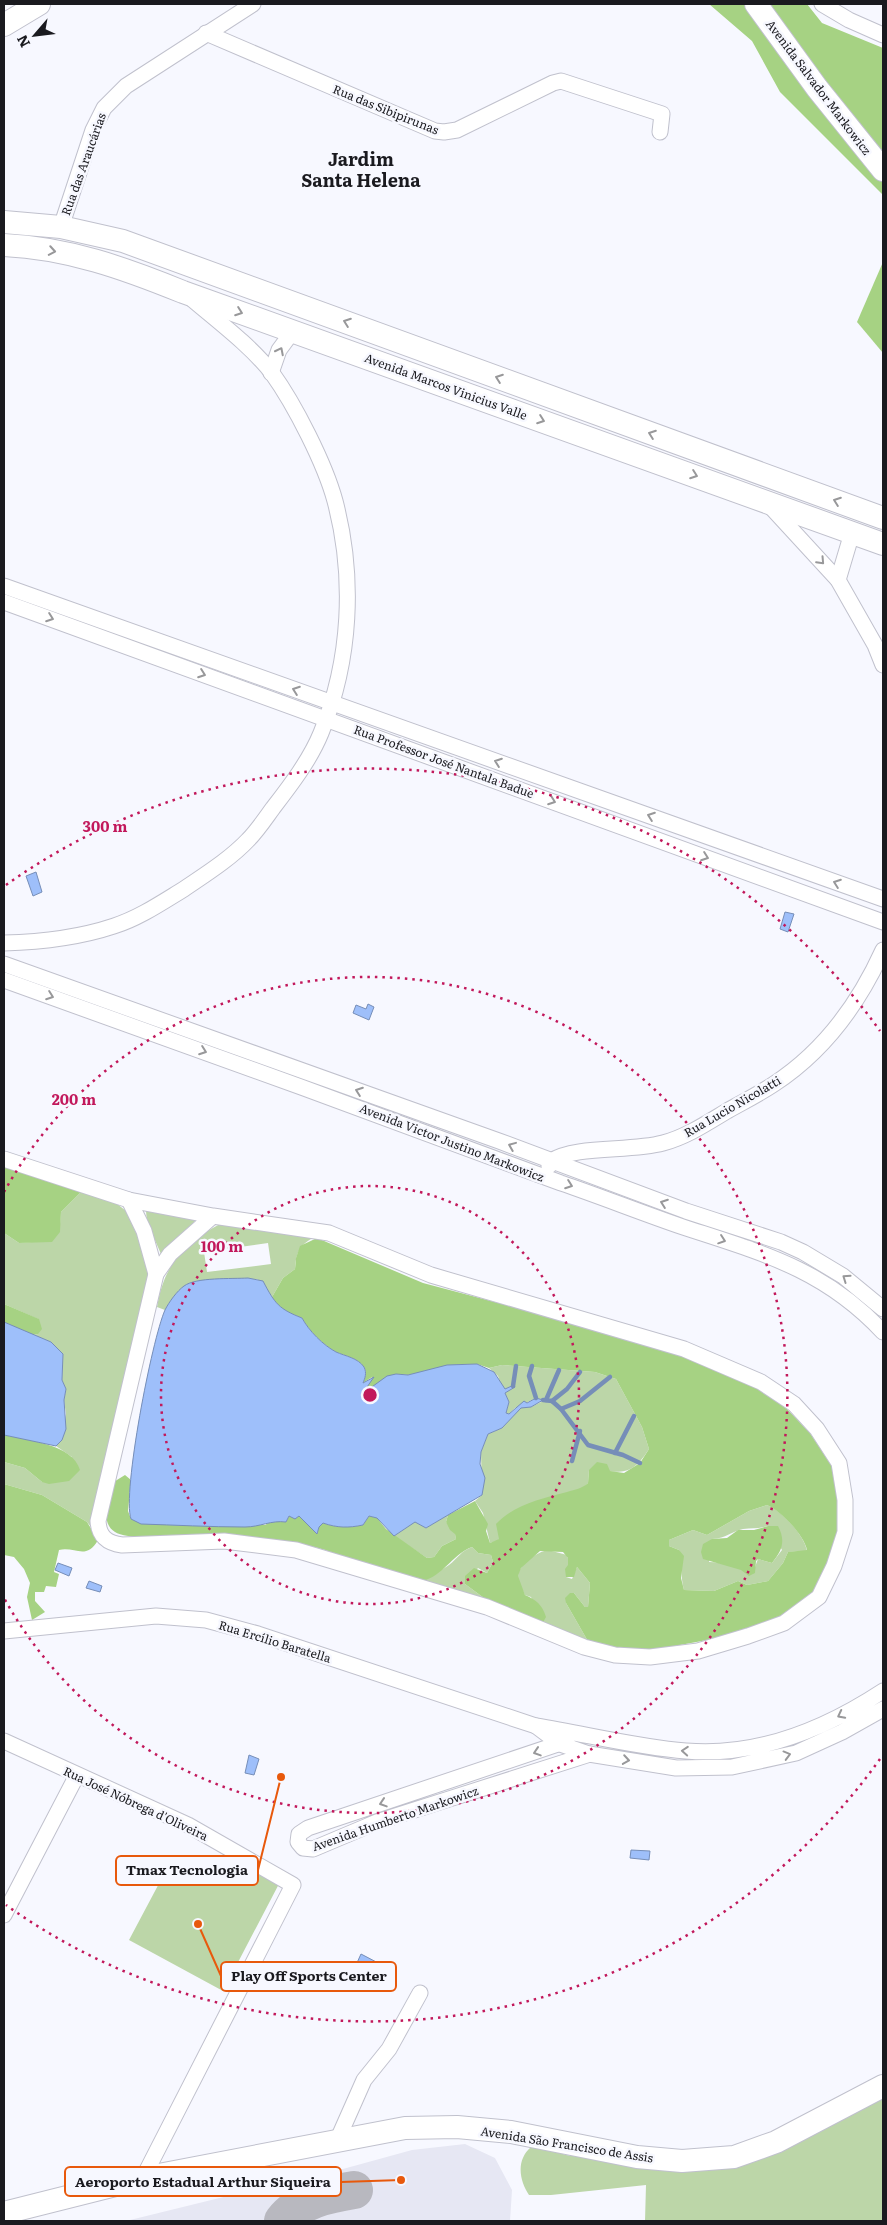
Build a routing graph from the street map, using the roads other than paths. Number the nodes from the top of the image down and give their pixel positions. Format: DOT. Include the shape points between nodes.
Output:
graph roads {
  1 [pos="38,4"];
  2 [pos="253,4"];
  3 [pos="756,4"];
  4 [pos="822,4"];
  5 [pos="4,25"];
  6 [pos="206,33"];
  7 [pos="883,34"];
  8 [pos="660,132"];
  9 [pos="883,170"];
  10 [pos="4,222"];
  11 [pos="61,227"];
  12 [pos="123,241"];
  13 [pos="4,245"];
  14 [pos="116,265"];
  15 [pos="183,292"];
  16 [pos="293,331"];
  17 [pos="271,373"];
  18 [pos="764,500"];
  19 [pos="883,518"];
  20 [pos="852,533"];
  21 [pos="883,544"];
  22 [pos="838,580"];
  23 [pos="4,586"];
  24 [pos="4,602"];
  25 [pos="883,665"];
  26 [pos="331,702"];
  27 [pos="326,718"];
  28 [pos="883,899"];
  29 [pos="883,922"];
  30 [pos="4,943"];
  31 [pos="883,950"];
  32 [pos="4,964"];
  33 [pos="4,980"];
  34 [pos="4,1160"];
  35 [pos="551,1161"];
  36 [pos="544,1176"];
  37 [pos="129,1200"];
  38 [pos="213,1216"];
  39 [pos="156,1274"];
  40 [pos="883,1309"];
  41 [pos="883,1332"];
  42 [pos="4,1631"];
  43 [pos="883,1691"];
  44 [pos="883,1709"];
  45 [pos="536,1726"];
  46 [pos="582,1733"];
  47 [pos="4,1741"];
  48 [pos="616,1741"];
  49 [pos="560,1744"];
  50 [pos="589,1754"];
  51 [pos="76,1775"];
  52 [pos="4,1915"];
  53 [pos="420,1993"];
  54 [pos="883,2086"];
  55 [pos="337,2141"];
  56 [pos="143,2178"];
  57 [pos="4,2214"];
  1 -- 5 [label="street"];
  2 -- 6 [label="street, Rua das Araucárias"];
  3 -- 9 [label="street, Avenida Salvador Markowicz" via="817,88"];
  4 -- 7 [label="street"];
  6 -- 8 [label="street, Rua das Sibipirunas" via="435,131 457,130 560,81 662,114"];
  6 -- 11 [label="street, Rua das Araucárias" via="126,86 104,108 93,130"];
  10 -- 11 [label="street, Avenida Marcos Vinicius Valle"];
  11 -- 12 [label="street, Avenida Marcos Vinicius Valle"];
  12 -- 14 [label="street"];
  19 -- 12 [label="street, Avenida Marcos Vinicius Valle, one-way"];
  13 -- 14 [label="street, Avenida Marcos Vinicius Valle, one-way" via="40,248"];
  14 -- 15 [label="street, Avenida Marcos Vinicius Valle"];
  15 -- 16 [label="street, Avenida Marcos Vinicius Valle, one-way"];
  15 -- 17 [label="street" via="233,334"];
  17 -- 16 [label="street, one-way" via="279,350"];
  16 -- 18 [label="street, Avenida Marcos Vinicius Valle, one-way"];
  17 -- 26 [label="street" via="313,443 335,500 348,580 346,638"];
  18 -- 20 [label="street, Avenida Marcos Vinicius Valle"];
  18 -- 22 [label="street, one-way"];
  20 -- 21 [label="street, Avenida Marcos Vinicius Valle"];
  20 -- 22 [label="street"];
  22 -- 25 [label="street"];
  26 -- 23 [label="street, Rua Professor José Nantala Badue, one-way"];
  24 -- 27 [label="street, Rua Professor José Nantala Badue, one-way"];
  26 -- 27 [label="street"];
  28 -- 26 [label="street, Rua Professor José Nantala Badue, one-way"];
  27 -- 29 [label="street, Rua Professor José Nantala Badue, one-way"];
  27 -- 30 [label="street" via="311,752 277,803 248,840 207,874 146,913 114,926 58,940"];
  31 -- 35 [label="street, Rua Lucio Nicolatti" via="866,986 825,1041 775,1083 691,1132 664,1143 566,1154"];
  35 -- 32 [label="street, Avenida Victor Justino Markowicz, one-way"];
  33 -- 36 [label="street, Avenida Victor Justino Markowicz, one-way"];
  34 -- 37 [label="street"];
  35 -- 36 [label="street"];
  40 -- 35 [label="street, Avenida Victor Justino Markowicz, one-way" via="843,1276 803,1252"];
  36 -- 41 [label="street, Avenida Victor Justino Markowicz, one-way" via="778,1258 817,1277"];
  37 -- 38 [label="street"];
  37 -- 39 [label="street" via="144,1231"];
  38 -- 39 [label="street" via="170,1254"];
  38 -- 39 [label="street" via="329,1233 431,1275 684,1349 761,1382 794,1404 817,1428 839,1463 845,1500 845,1532 819,1597 784,1623 698,1651 650,1657 615,1655 584,1647 487,1607 296,1550 224,1541 109,1543 101,1534 98,1521"];
  42 -- 45 [label="street, Rua Ercílio Baratella" via="156,1616 206,1620 258,1634"];
  43 -- 48 [label="street, one-way" via="812,1730 779,1743 688,1752"];
  50 -- 44 [label="street, one-way" via="676,1768 732,1767 796,1753"];
  45 -- 46 [label="street"];
  45 -- 49 [label="street"];
  46 -- 48 [label="street"];
  46 -- 49 [label="street, Avenida Humberto Markowicz"];
  47 -- 51 [label="street, Rua José Nóbrega d'Oliveira"];
  48 -- 50 [label="street, Avenida Humberto Markowicz"];
  49 -- 50 [label="street"];
  49 -- 50 [label="street, Avenida Humberto Markowicz, one-way" via="308,1828 299,1834 298,1842 303,1848 313,1849 377,1822"];
  51 -- 52 [label="street"];
  51 -- 56 [label="street, Rua José Nóbrega d'Oliveira" via="188,1825 293,1885"];
  53 -- 55 [label="street" via="389,2049 364,2080"];
  54 -- 55 [label="street, Avenida São Francisco de Assis" via="776,2142 734,2156 682,2161 637,2157 511,2132 457,2127 405,2128"];
  55 -- 56 [label="street, Avenida São Francisco de Assis"];
  56 -- 57 [label="street, Avenida São Francisco de Assis"];
}
